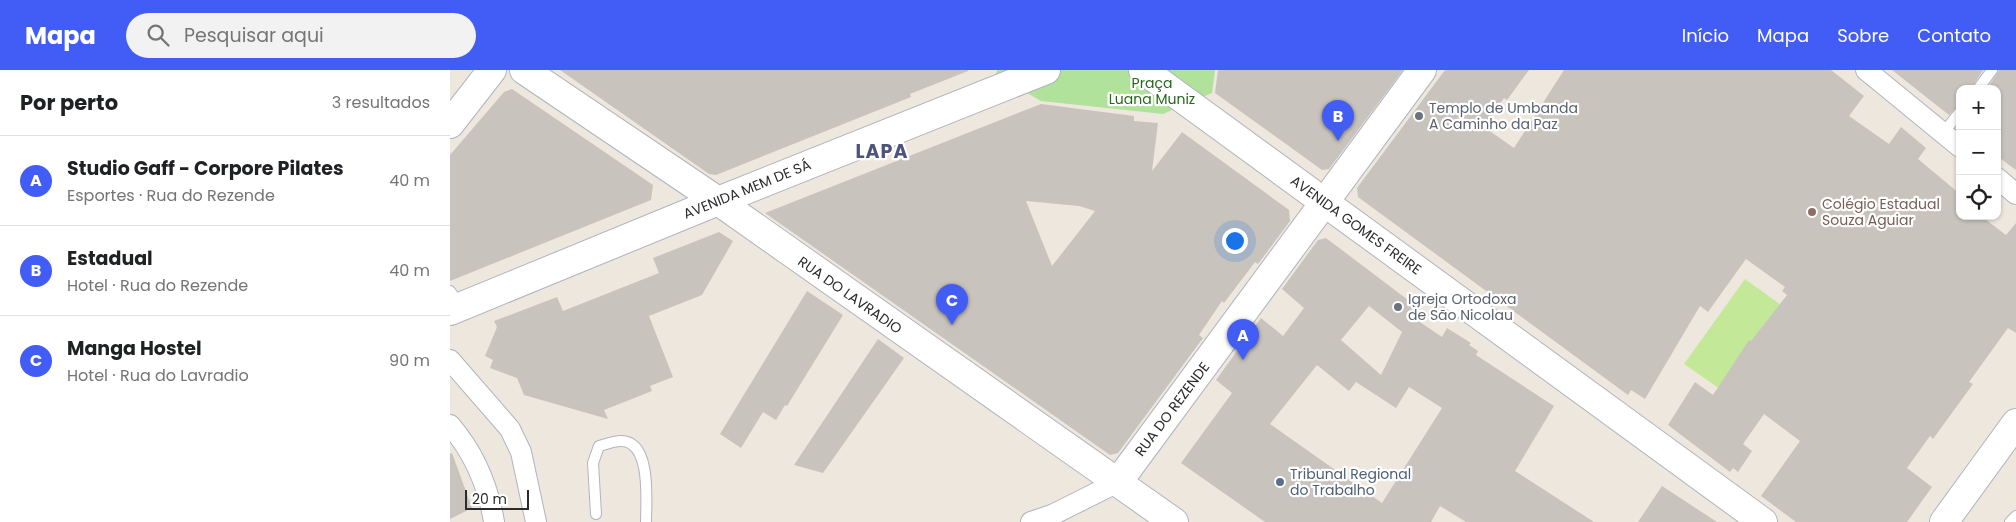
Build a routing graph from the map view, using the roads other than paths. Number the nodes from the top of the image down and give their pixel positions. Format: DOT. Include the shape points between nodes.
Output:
graph roads {
  1 [pos="492,70"];
  2 [pos="524,70"];
  3 [pos="1046,70"];
  4 [pos="1143,70"];
  5 [pos="1422,70"];
  6 [pos="1992,70"];
  7 [pos="1870,72"];
  8 [pos="1981,85"];
  9 [pos="1956,117"];
  10 [pos="450,124"];
  11 [pos="1943,134"];
  12 [pos="1956,145"];
  13 [pos="2001,181"];
  14 [pos="2016,194"];
  15 [pos="718,201"];
  16 [pos="1323,202"];
  17 [pos="454,303"];
  18 [pos="450,360"];
  19 [pos="2016,423"];
  20 [pos="450,425"];
  21 [pos="1118,482"];
  22 [pos="596,514"];
  23 [pos="2016,516"];
  24 [pos="1171,521"];
  25 [pos="494,522"];
  26 [pos="536,522"];
  27 [pos="646,522"];
  28 [pos="1031,522"];
  29 [pos="1763,522"];
  30 [pos="1944,522"];
  31 [pos="2010,522"];
  1 -- 10 [label="street"];
  2 -- 15 [label="street, RUA DO LAVRADIO"];
  3 -- 15 [label="street, AVENIDA MEM DE SÁ"];
  4 -- 16 [label="street, AVENIDA GOMES FREIRE"];
  5 -- 16 [label="street, RUA DO REZENDE"];
  6 -- 8 [label="lane"];
  7 -- 11 [label="street"];
  9 -- 11 [label="lane"];
  11 -- 12 [label="street"];
  13 -- 14 [label="street"];
  15 -- 17 [label="street, AVENIDA MEM DE SÁ"];
  15 -- 21 [label="street, RUA DO LAVRADIO"];
  16 -- 21 [label="street, RUA DO REZENDE"];
  16 -- 29 [label="street, AVENIDA GOMES FREIRE"];
  18 -- 26 [label="street" via="510,429 521,452"];
  19 -- 30 [label="street"];
  20 -- 25 [label="street" via="483,476"];
  21 -- 24 [label="street, RUA DO LAVRADIO"];
  21 -- 28 [label="street"];
  22 -- 27 [label="lane" via="593,463 599,446 623,441 636,446 643,457"];
  23 -- 31 [label="lane"];
}
